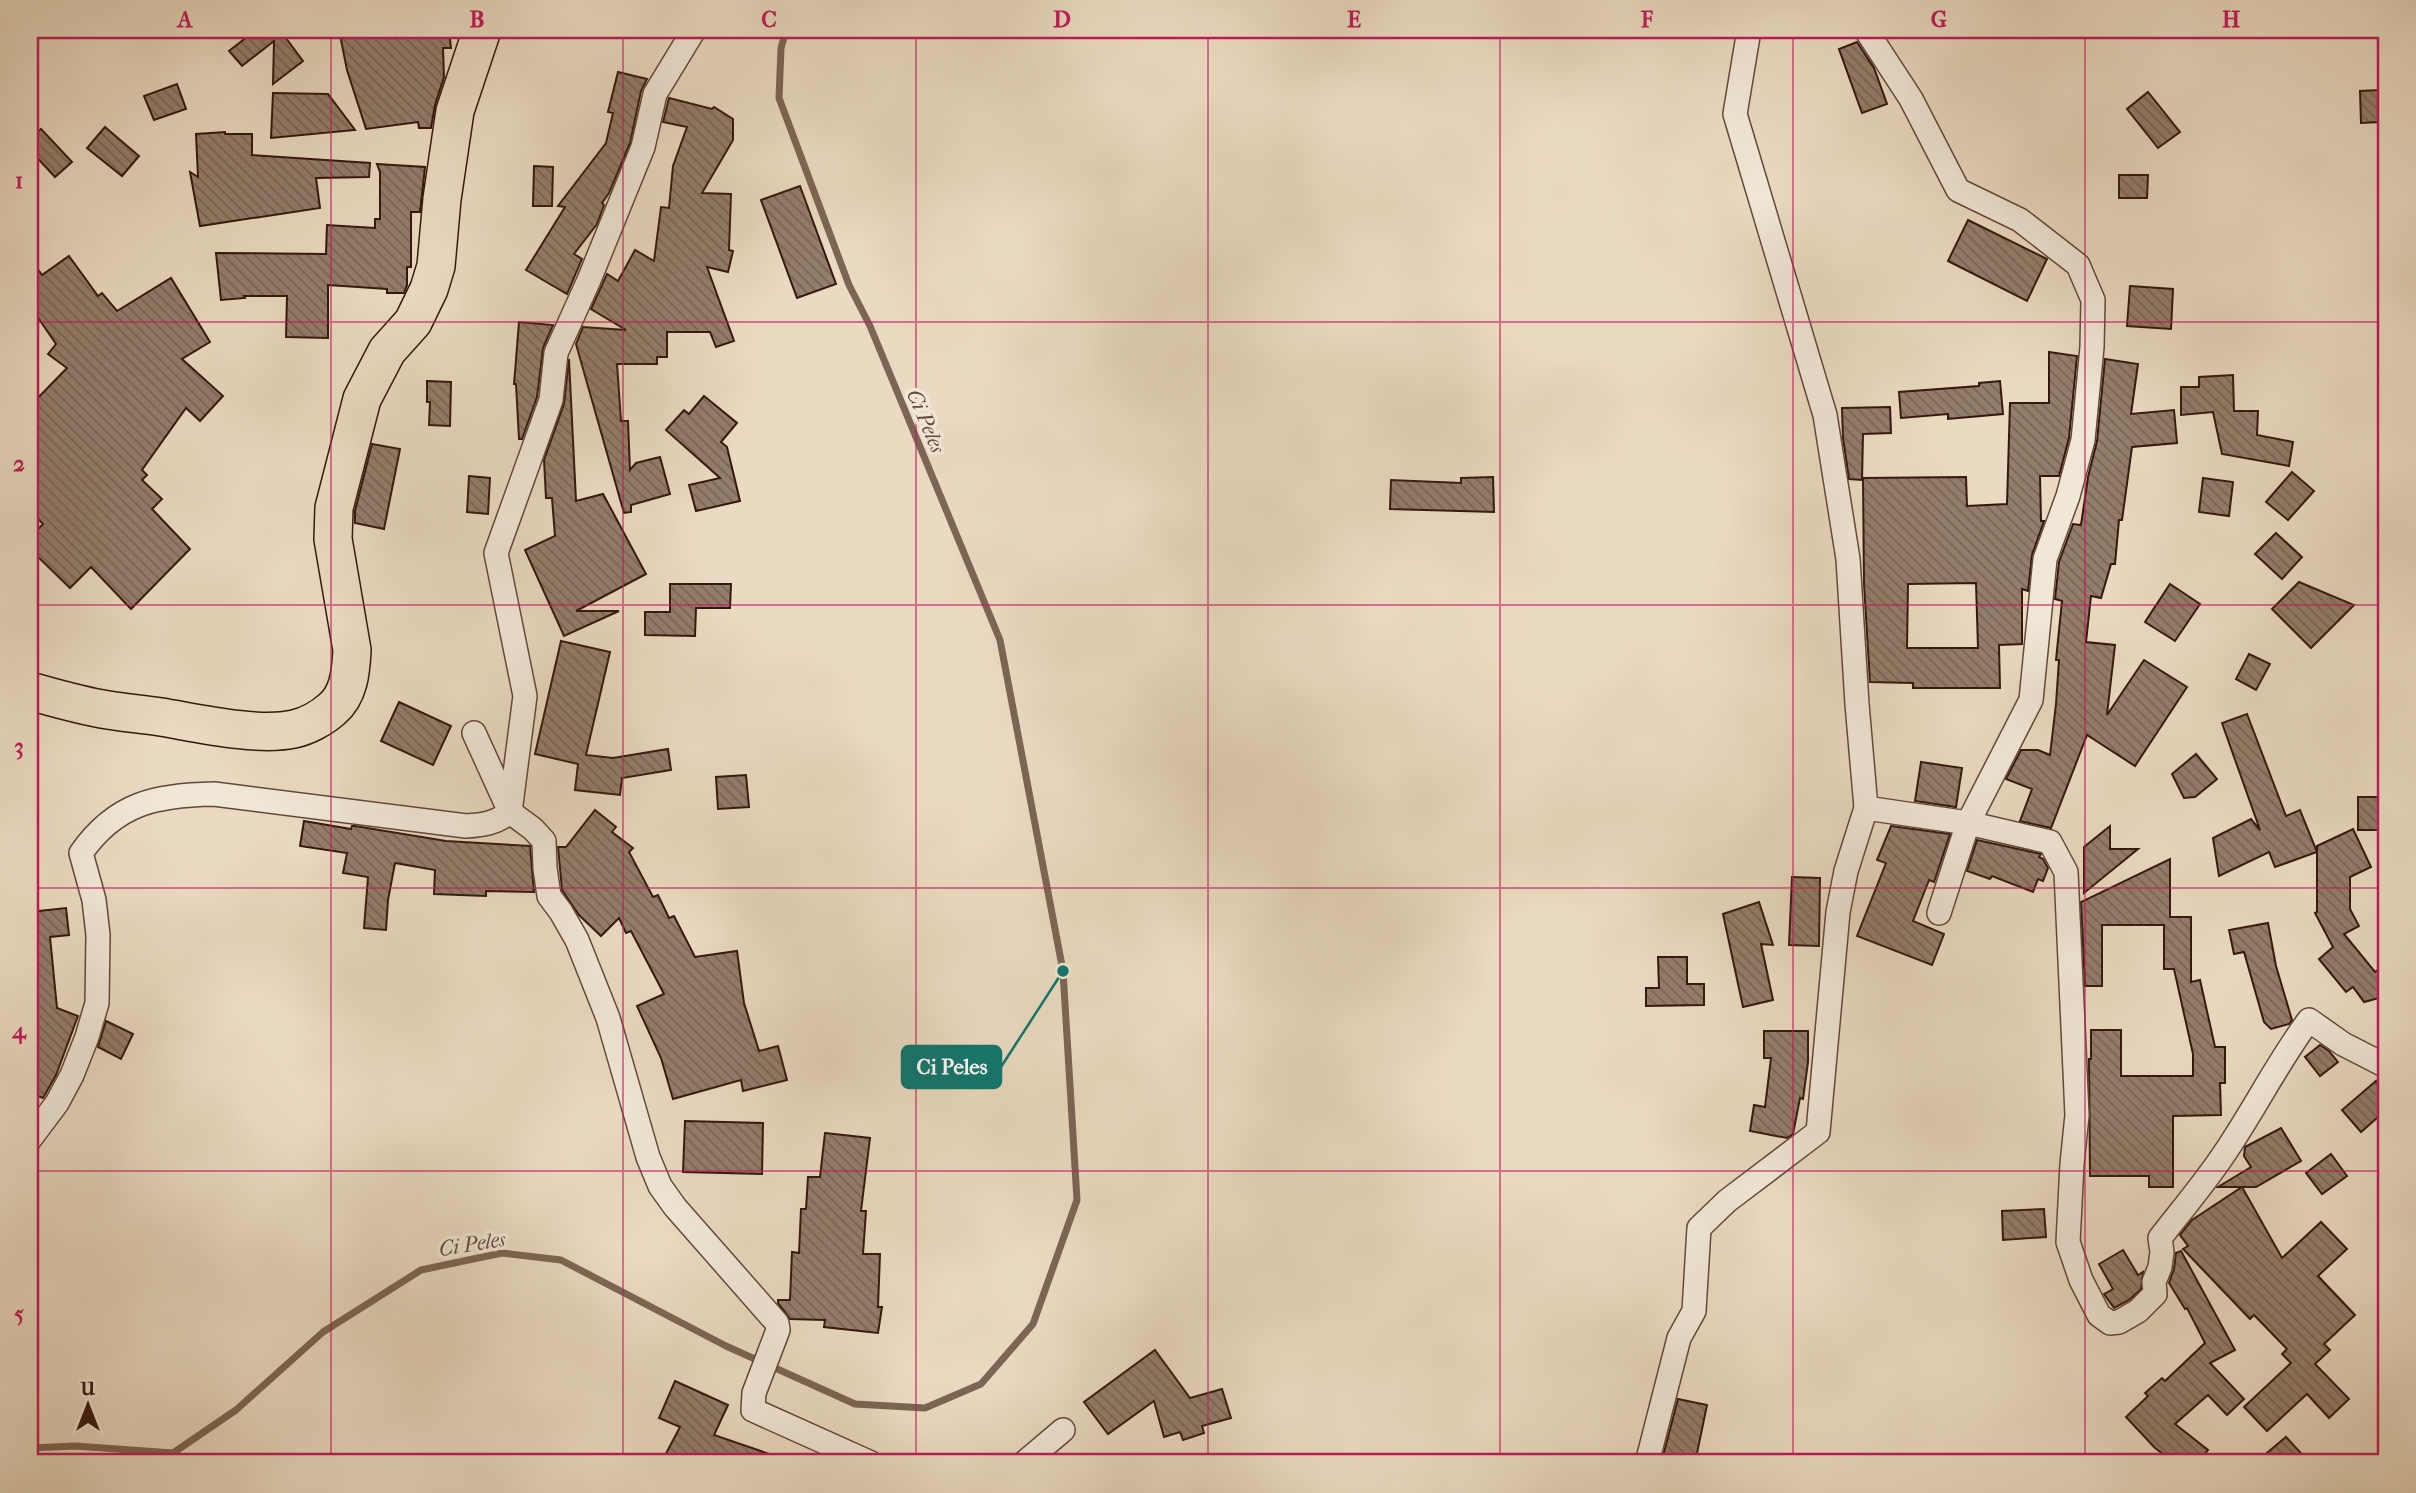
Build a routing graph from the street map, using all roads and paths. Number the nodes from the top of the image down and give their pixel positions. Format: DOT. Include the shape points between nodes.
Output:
graph roads {
  1 [pos="482,30"];
  2 [pos="694,30"];
  3 [pos="1749,30"];
  4 [pos="1866,30"];
  5 [pos="30,691"];
  6 [pos="474,733"];
  7 [pos="1867,808"];
  8 [pos="510,812"];
  9 [pos="1968,823"];
  10 [pos="1939,912"];
  11 [pos="2386,1066"];
  12 [pos="30,1139"];
  13 [pos="1063,1430"];
  14 [pos="871,1463"];
  15 [pos="1024,1463"];
  16 [pos="1647,1463"];
  1 -- 5 [label="highway" via="455,111 429,289 413,322 387,351 362,400 334,508 332,539 352,650 345,691 337,704 293,729 258,730 105,710"];
  2 -- 8 [label="street" via="655,94 643,147 556,354 551,400 496,553 525,696"];
  3 -- 7 [label="street" via="1735,114 1825,415 1848,559"];
  4 -- 9 [label="street" via="1911,99 1958,190 2021,220 2058,248 2078,265 2093,300 2082,440 2045,559 2031,699"];
  6 -- 8 [label="street"];
  7 -- 9 [label="street"];
  7 -- 16 [label="street" via="1838,912 1818,1132 1699,1228 1694,1311 1679,1338"];
  8 -- 12 [label="street" via="486,825 466,826 214,793 177,795 121,813 96,832 81,853 98,935 97,1003 88,1037 57,1103"];
  8 -- 14 [label="street" via="544,841 549,896 577,940 608,1018 660,1186 774,1318 778,1330 754,1392 755,1412"];
  9 -- 10 [label="street"];
  9 -- 11 [label="street" via="2050,842 2066,872 2077,1115 2068,1242 2099,1315 2110,1323 2119,1322 2152,1298 2162,1252 2160,1238 2221,1159 2309,1020"];
  13 -- 15 [label="street"];
}
